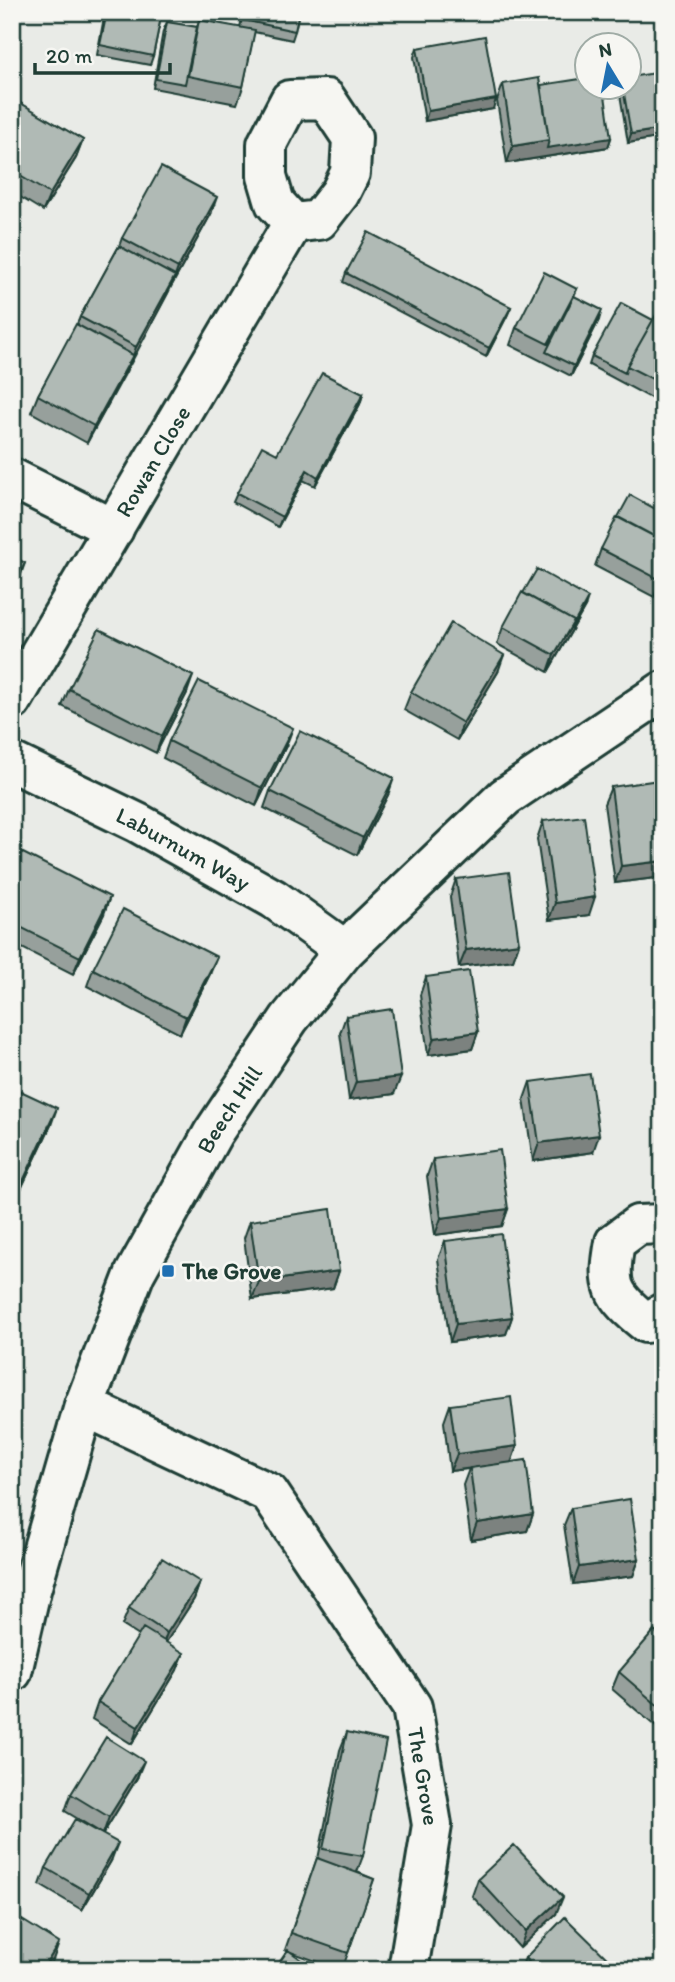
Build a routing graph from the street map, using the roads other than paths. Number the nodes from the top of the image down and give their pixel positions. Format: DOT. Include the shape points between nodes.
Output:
graph roads {
  1 [pos="293,223"];
  2 [pos="12,478"];
  3 [pos="114,529"];
  4 [pos="663,691"];
  5 [pos="12,701"];
  6 [pos="12,762"];
  7 [pos="345,950"];
  8 [pos="663,1224"];
  9 [pos="663,1313"];
  10 [pos="84,1406"];
  11 [pos="21,1589"];
  12 [pos="12,1672"];
  13 [pos="408,1970"];
  1 -- 3 [label="street, Rowan Close"];
  2 -- 3 [label="street"];
  3 -- 5 [label="street, Rowan Close"];
  4 -- 7 [label="street, Beech Hill" via="505,797"];
  6 -- 7 [label="street, Laburnum Way" via="138,823 263,892"];
  7 -- 10 [label="street, Beech Hill" via="289,1019 213,1133 135,1273"];
  8 -- 9 [label="street" via="638,1225 615,1242 609,1272 620,1302 646,1323"];
  10 -- 11 [label="street, Beech Hill"];
  10 -- 13 [label="street, The Grove" via="269,1493 412,1707 432,1825"];
  11 -- 12 [label="street, Beech Hill"];
}
